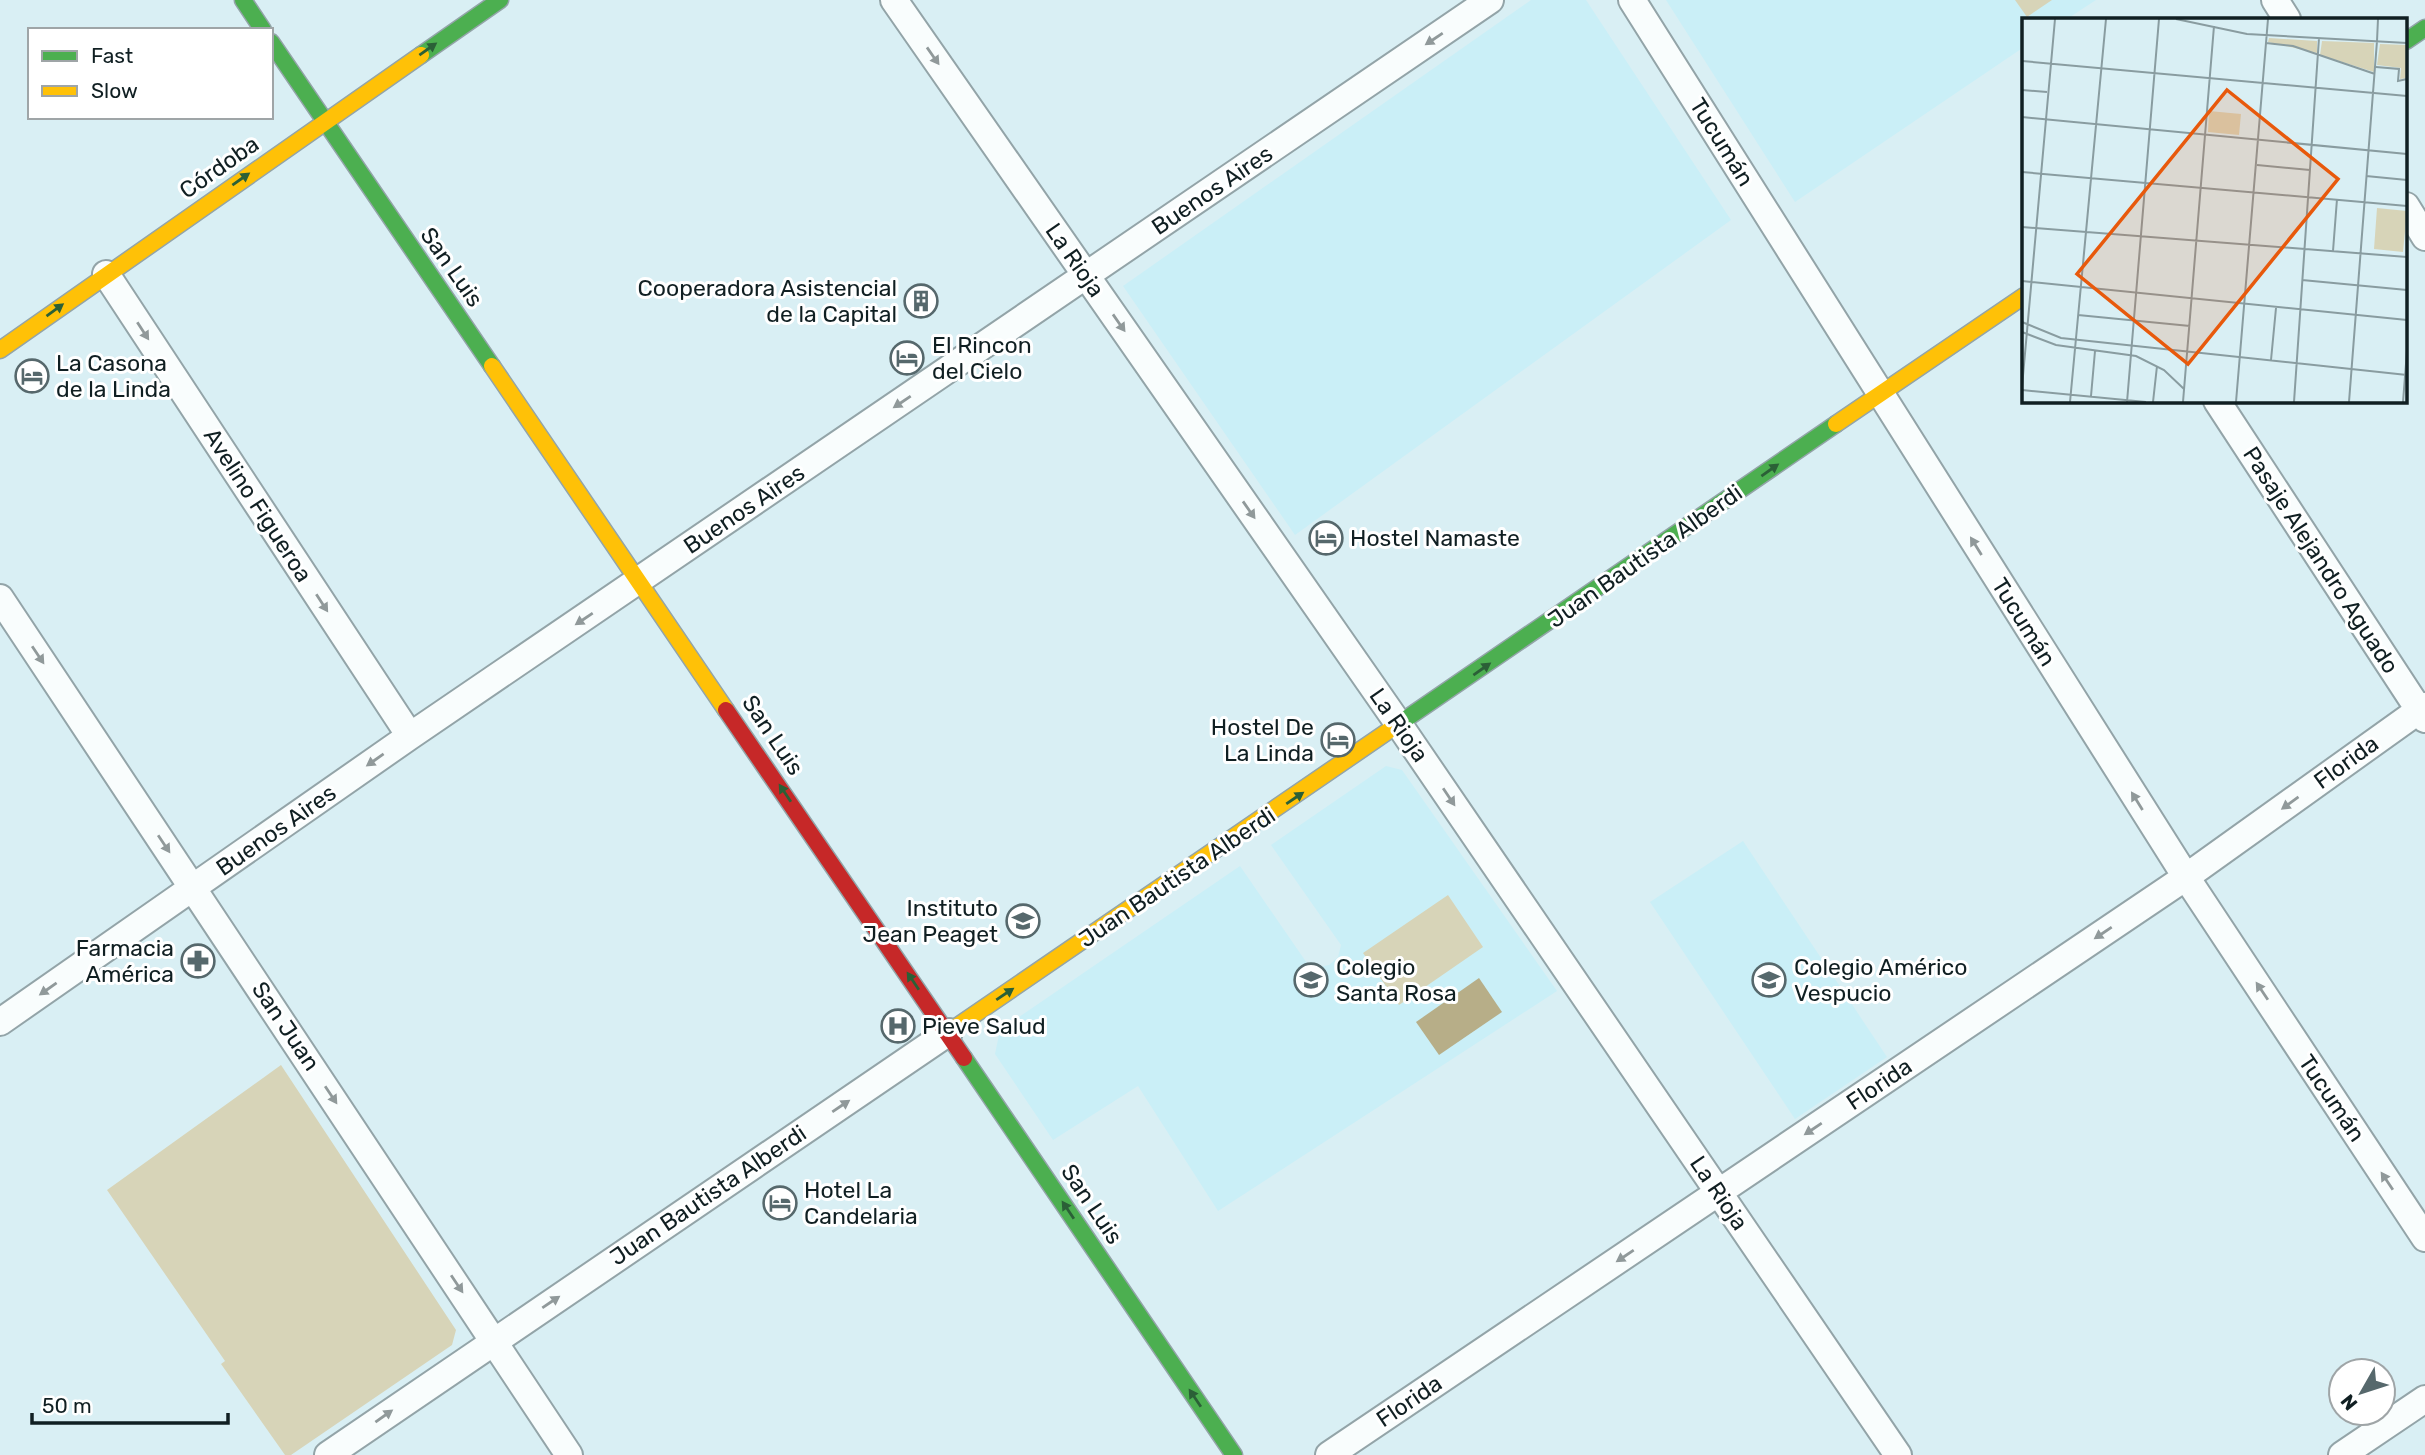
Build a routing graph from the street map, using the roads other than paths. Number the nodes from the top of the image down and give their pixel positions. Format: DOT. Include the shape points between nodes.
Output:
graph roads {
  1 [pos="243,0"];
  2 [pos="500,0"];
  3 [pos="894,0"];
  4 [pos="1490,0"];
  5 [pos="1632,0"];
  6 [pos="2274,0"];
  7 [pos="2286,18"];
  8 [pos="2425,27"];
  9 [pos="262,28"];
  10 [pos="2408,40"];
  11 [pos="273,45"];
  12 [pos="324,121"];
  13 [pos="2408,209"];
  14 [pos="2425,237"];
  15 [pos="106,274"];
  16 [pos="1086,276"];
  17 [pos="2022,297"];
  18 [pos="0,350"];
  19 [pos="1880,394"];
  20 [pos="2218,402"];
  21 [pos="640,580"];
  22 [pos="0,598"];
  23 [pos="2423,712"];
  24 [pos="1400,726"];
  25 [pos="410,736"];
  26 [pos="2186,877"];
  27 [pos="194,888"];
  28 [pos="0,1022"];
  29 [pos="949,1032"];
  30 [pos="1718,1193"];
  31 [pos="2425,1238"];
  32 [pos="494,1340"];
  33 [pos="2425,1399"];
  34 [pos="328,1455"];
  35 [pos="569,1455"];
  36 [pos="1234,1455"];
  37 [pos="1329,1455"];
  38 [pos="1898,1455"];
  39 [pos="2342,1455"];
  1 -- 9 [label="street"];
  12 -- 2 [label="street, Córdoba, one-way"];
  3 -- 16 [label="street, La Rioja, one-way"];
  4 -- 16 [label="street, Buenos Aires, one-way"];
  5 -- 19 [label="street, Tucumán"];
  6 -- 7 [label="street"];
  8 -- 10 [label="street"];
  11 -- 12 [label="street, San Luis"];
  15 -- 12 [label="street, Córdoba, one-way"];
  12 -- 21 [label="street, San Luis"];
  13 -- 14 [label="street"];
  18 -- 15 [label="street, Córdoba, one-way"];
  15 -- 25 [label="street, Avelino Figueroa, one-way"];
  16 -- 21 [label="street, Buenos Aires, one-way"];
  16 -- 24 [label="street, La Rioja, one-way"];
  17 -- 19 [label="street, Juan Bautista Alberdi"];
  24 -- 19 [label="street, Juan Bautista Alberdi, one-way"];
  26 -- 19 [label="street, Tucumán, one-way"];
  20 -- 23 [label="street, Pasaje Alejandro Aguado"];
  21 -- 25 [label="street, Buenos Aires, one-way"];
  29 -- 21 [label="street, San Luis, one-way"];
  22 -- 27 [label="street, San Juan, one-way"];
  23 -- 26 [label="street, Florida, one-way"];
  29 -- 24 [label="street, Juan Bautista Alberdi, one-way"];
  24 -- 30 [label="street, La Rioja, one-way"];
  25 -- 27 [label="street, Buenos Aires, one-way"];
  26 -- 30 [label="street, Florida, one-way"];
  31 -- 26 [label="street, Tucumán, one-way"];
  27 -- 28 [label="street, Buenos Aires, one-way"];
  27 -- 32 [label="street, San Juan, one-way"];
  32 -- 29 [label="street, Juan Bautista Alberdi, one-way"];
  36 -- 29 [label="street, San Luis, one-way"];
  30 -- 37 [label="street, Florida, one-way"];
  30 -- 38 [label="street, La Rioja"];
  34 -- 32 [label="street, Juan Bautista Alberdi, one-way"];
  32 -- 35 [label="street, San Juan"];
  33 -- 39 [label="street"];
}
